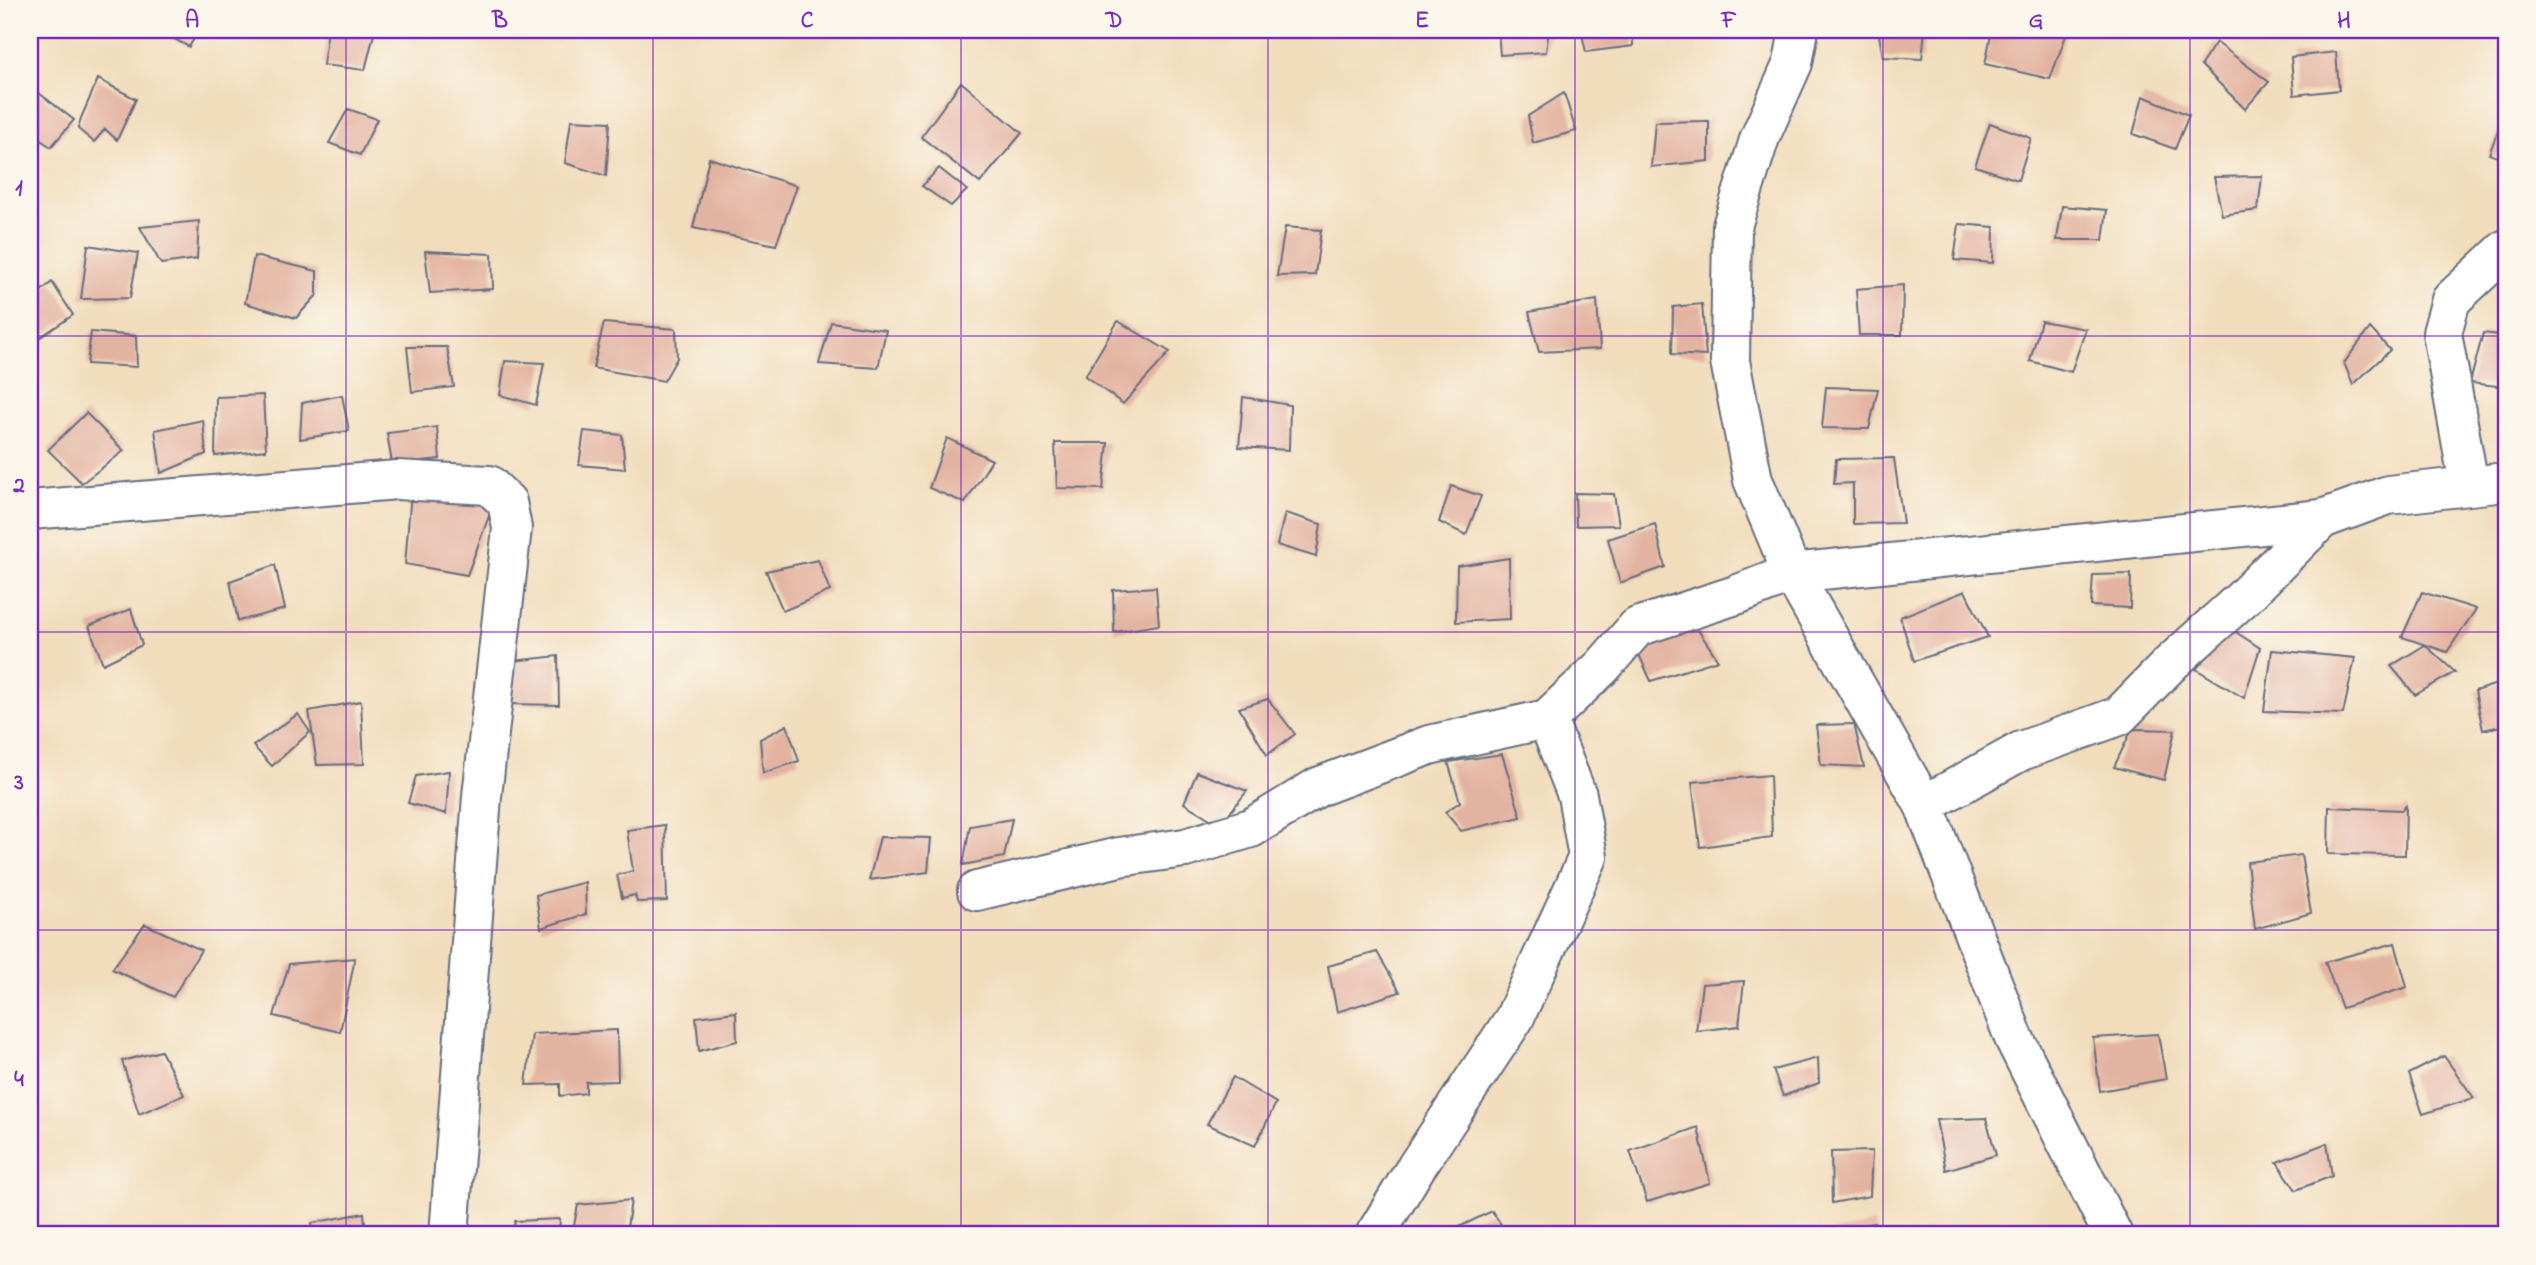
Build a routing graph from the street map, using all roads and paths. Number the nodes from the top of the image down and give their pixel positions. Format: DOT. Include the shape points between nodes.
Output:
graph roads {
  1 [pos="1799,30"];
  2 [pos="2506,249"];
  3 [pos="2506,482"];
  4 [pos="2469,485"];
  5 [pos="30,510"];
  6 [pos="2322,519"];
  7 [pos="1792,573"];
  8 [pos="1547,719"];
  9 [pos="1924,804"];
  10 [pos="976,891"];
  11 [pos="449,1235"];
  12 [pos="1375,1235"];
  13 [pos="2113,1235"];
  1 -- 7 [label="street" via="1793,63 1760,137 1732,226 1730,361 1753,480"];
  2 -- 4 [label="street" via="2451,300 2442,333"];
  3 -- 4 [label="street"];
  4 -- 6 [label="street" via="2388,495"];
  5 -- 11 [label="street" via="397,480 489,485 507,502 512,528 482,796"];
  6 -- 7 [label="street"];
  6 -- 9 [label="street" via="2119,716 2021,751"];
  7 -- 8 [label="street" via="1637,626"];
  7 -- 9 [label="street"];
  8 -- 10 [label="street" via="1429,745 1318,787 1251,828 1185,848 1119,857"];
  8 -- 12 [label="street" via="1577,795 1588,857 1514,1019"];
  9 -- 13 [label="street" via="2014,1038"];
}
